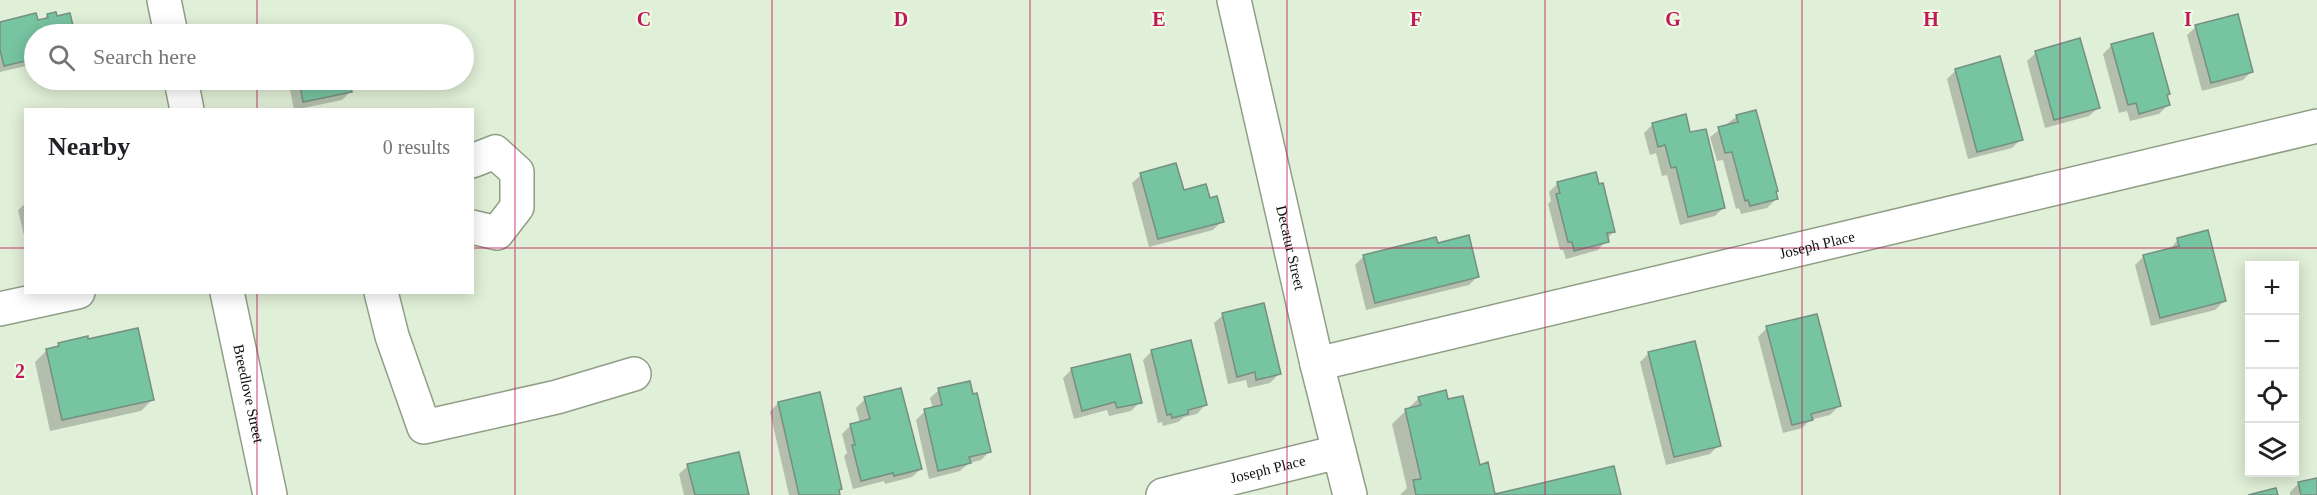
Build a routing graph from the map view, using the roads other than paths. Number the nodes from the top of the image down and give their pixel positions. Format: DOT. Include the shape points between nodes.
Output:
graph roads {
  1 [pos="164,0"];
  2 [pos="1234,0"];
  3 [pos="169,24"];
  4 [pos="183,90"];
  5 [pos="187,108"];
  6 [pos="2317,126"];
  7 [pos="474,160"];
  8 [pos="474,227"];
  9 [pos="69,294"];
  10 [pos="226,294"];
  11 [pos="382,294"];
  12 [pos="0,309"];
  13 [pos="1317,364"];
  14 [pos="634,374"];
  15 [pos="1338,452"];
  16 [pos="270,495"];
  17 [pos="1162,495"];
  18 [pos="1350,495"];
  1 -- 3 [label="street"];
  2 -- 13 [label="street, Decatur Street"];
  4 -- 5 [label="street"];
  6 -- 13 [label="street, Joseph Place"];
  7 -- 8 [label="street" via="495,152 517,172 517,207 497,233"];
  9 -- 12 [label="street"];
  10 -- 16 [label="street, Breedlove Street"];
  11 -- 14 [label="street" via="424,427 557,397"];
  13 -- 15 [label="street, Decatur Street"];
  15 -- 17 [label="street, Joseph Place"];
  15 -- 18 [label="street, Decatur Street"];
}
